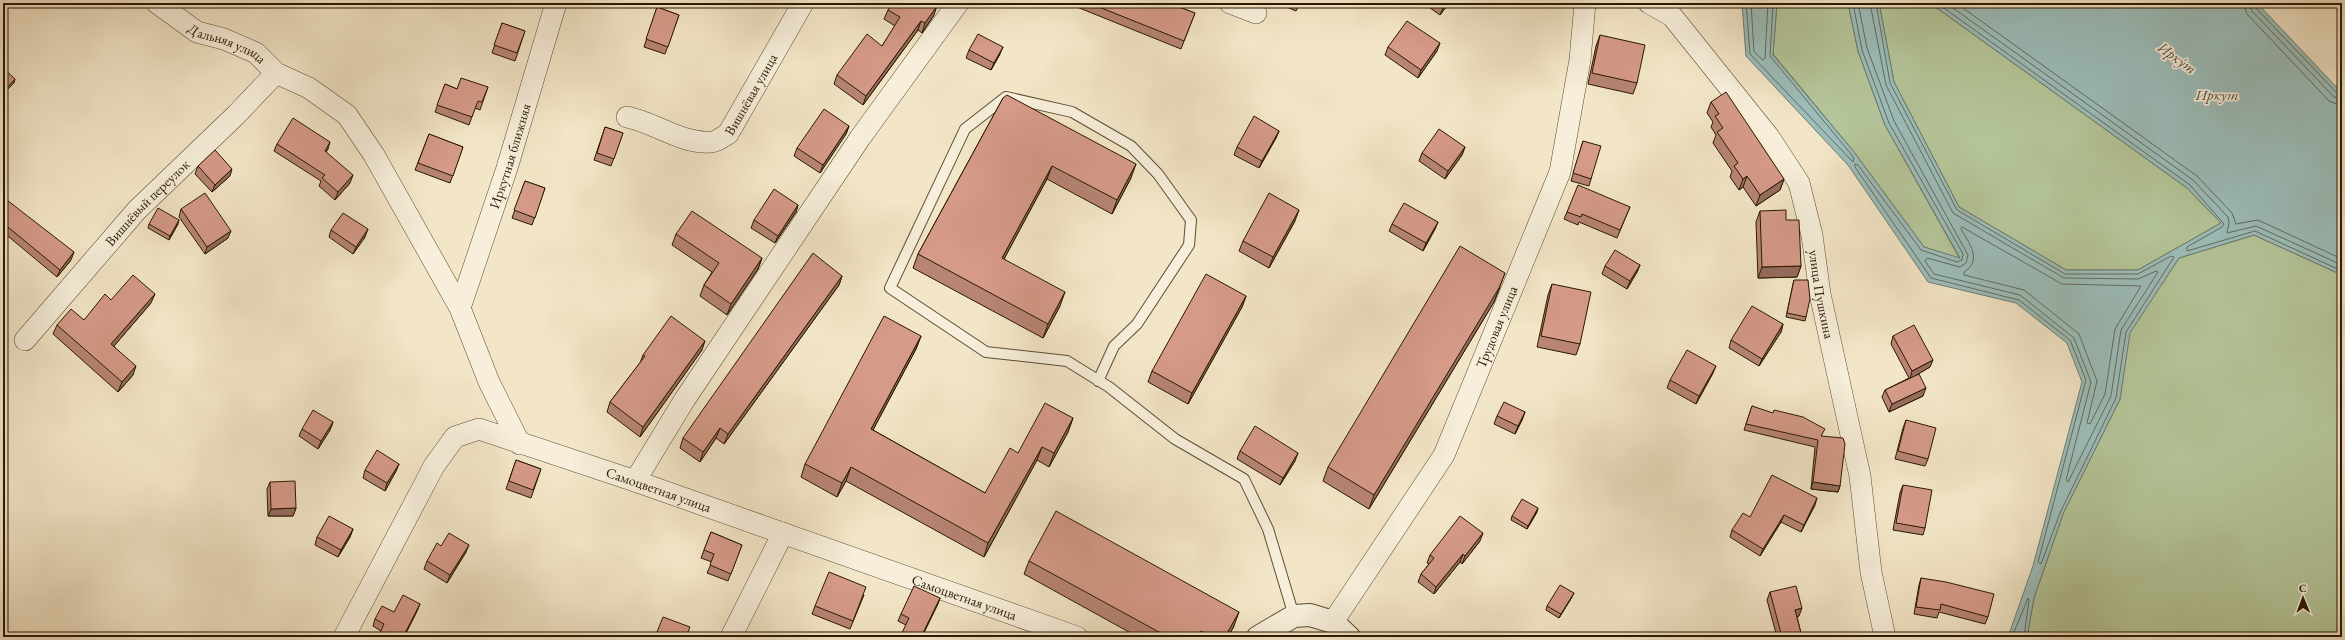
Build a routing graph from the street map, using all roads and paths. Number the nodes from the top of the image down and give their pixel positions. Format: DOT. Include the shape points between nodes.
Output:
graph roads {
  1 [pos="157,3"];
  2 [pos="556,3"];
  3 [pos="804,3"];
  4 [pos="958,3"];
  5 [pos="1230,3"];
  6 [pos="1585,3"];
  7 [pos="1649,3"];
  8 [pos="1256,12"];
  9 [pos="276,73"];
  10 [pos="627,118"];
  11 [pos="460,308"];
  12 [pos="25,340"];
  13 [pos="1098,381"];
  14 [pos="520,444"];
  15 [pos="635,481"];
  16 [pos="783,533"];
  17 [pos="1302,616"];
  18 [pos="1333,622"];
  19 [pos="344,637"];
  20 [pos="731,637"];
  21 [pos="1078,637"];
  22 [pos="1258,637"];
  23 [pos="1349,637"];
  24 [pos="1885,637"];
  1 -- 9 [label="street, Дальняя улица" via="197,32 224,38 256,53"];
  2 -- 11 [label="street, Иркутная ближняя" via="507,168"];
  3 -- 10 [label="street, Вишнёвая улица" via="728,134 713,143 686,139 643,120"];
  4 -- 15 [label="street" via="847,158 685,399"];
  5 -- 8 [label="street"];
  6 -- 18 [label="street, Трудовая улица" via="1580,60 1560,172 1444,455"];
  7 -- 24 [label="street, улица Пушкина" via="1672,16 1769,137 1799,183 1812,235 1820,294 1860,476 1871,572"];
  9 -- 11 [label="street" via="309,88 347,115 374,154"];
  9 -- 12 [label="street, Вишнёвый переулок" via="137,210"];
  11 -- 14 [label="street" via="489,382"];
  13 -- 13 [label="lane" via="1114,346 1137,324 1189,245 1191,220 1158,174 1131,146 1072,112 1006,96 965,129 890,288 986,352 1067,361"];
  13 -- 17 [label="lane" via="1175,439 1244,479 1268,529"];
  14 -- 15 [label="street, Самоцветная улица"];
  14 -- 19 [label="street, Самоцветная улица" via="479,429 455,437 434,466"];
  15 -- 16 [label="street, Самоцветная улица"];
  16 -- 20 [label="street"];
  16 -- 21 [label="street, Самоцветная улица"];
  17 -- 18 [label="street"];
  17 -- 22 [label="street"];
  18 -- 23 [label="street"];
}
